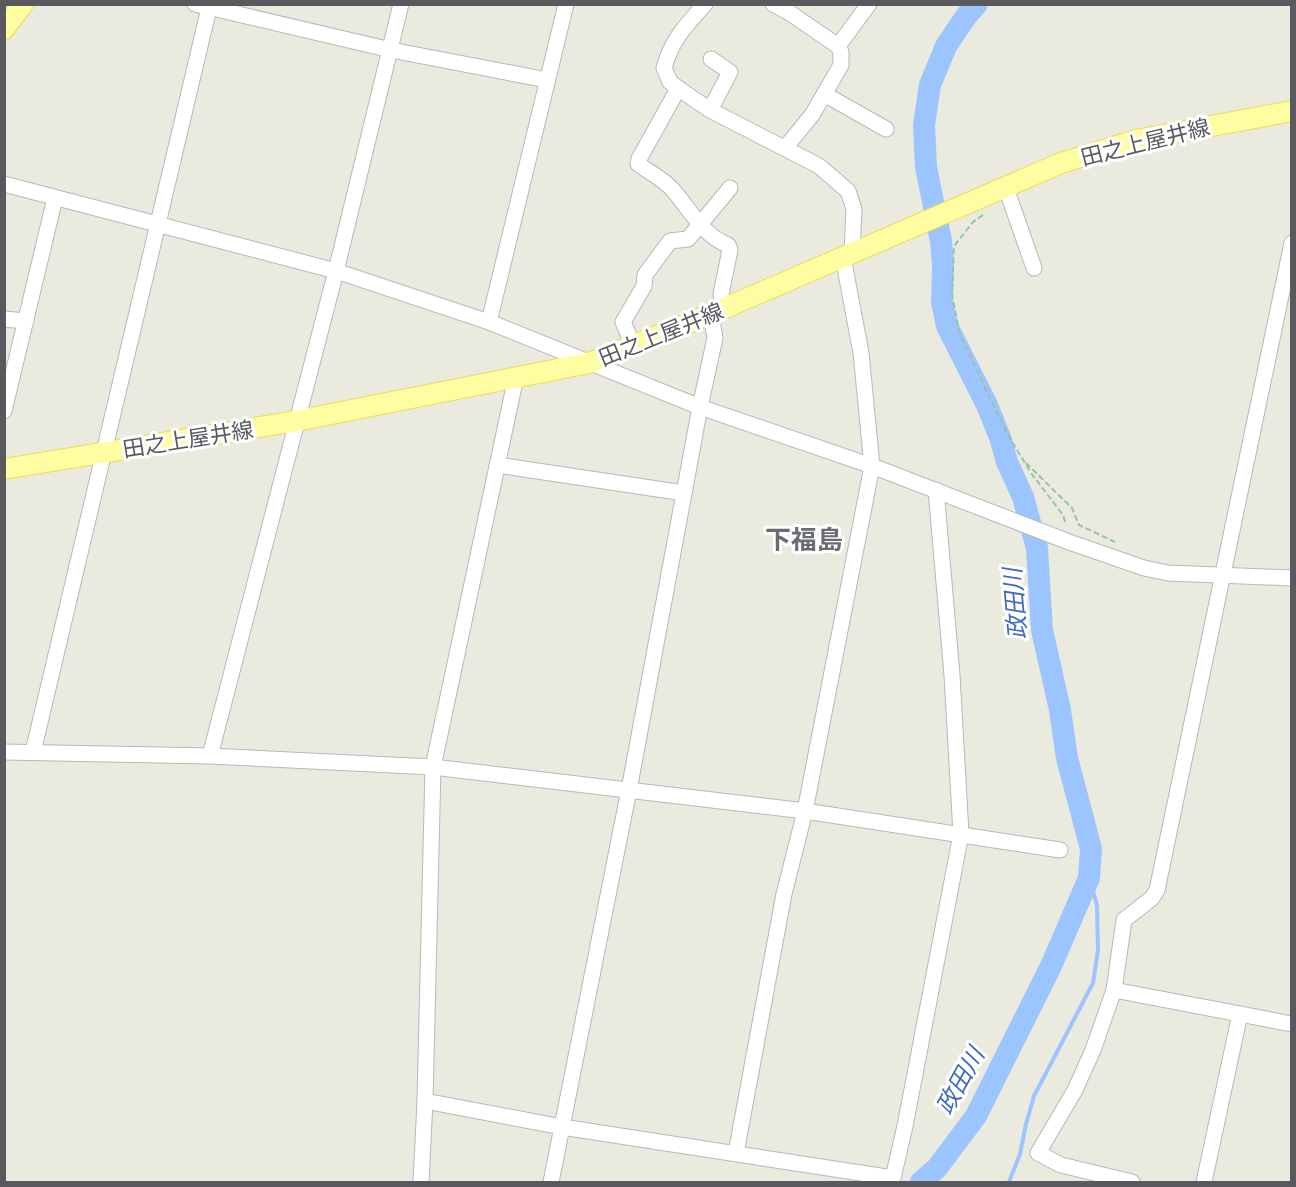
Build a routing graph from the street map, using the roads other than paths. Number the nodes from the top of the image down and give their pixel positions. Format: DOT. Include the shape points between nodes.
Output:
graph roads {
  1 [pos="23,4"];
  2 [pos="401,4"];
  3 [pos="566,4"];
  4 [pos="705,4"];
  5 [pos="773,4"];
  6 [pos="869,4"];
  7 [pos="202,6"];
  8 [pos="4,28"];
  9 [pos="838,46"];
  10 [pos="391,50"];
  11 [pos="711,59"];
  12 [pos="547,80"];
  13 [pos="678,88"];
  14 [pos="824,94"];
  15 [pos="710,110"];
  16 [pos="1292,111"];
  17 [pos="886,129"];
  18 [pos="785,148"];
  19 [pos="4,184"];
  20 [pos="730,188"];
  21 [pos="1006,188"];
  22 [pos="55,198"];
  23 [pos="158,225"];
  24 [pos="700,225"];
  25 [pos="1292,243"];
  26 [pos="848,255"];
  27 [pos="1034,268"];
  28 [pos="336,271"];
  29 [pos="717,311"];
  30 [pos="4,320"];
  31 [pos="26,321"];
  32 [pos="489,322"];
  33 [pos="633,345"];
  34 [pos="589,363"];
  35 [pos="516,377"];
  36 [pos="6,396"];
  37 [pos="700,407"];
  38 [pos="4,411"];
  39 [pos="296,421"];
  40 [pos="104,453"];
  41 [pos="497,465"];
  42 [pos="872,466"];
  43 [pos="4,469"];
  44 [pos="936,490"];
  45 [pos="684,493"];
  46 [pos="1223,575"];
  47 [pos="1292,578"];
  48 [pos="4,752"];
  49 [pos="33,752"];
  50 [pos="210,756"];
  51 [pos="432,766"];
  52 [pos="629,790"];
  53 [pos="805,810"];
  54 [pos="961,834"];
  55 [pos="1060,850"];
  56 [pos="1114,990"];
  57 [pos="1240,1014"];
  58 [pos="1292,1024"];
  59 [pos="425,1101"];
  60 [pos="562,1127"];
  61 [pos="736,1153"];
  62 [pos="421,1182"];
  63 [pos="550,1182"];
  64 [pos="1132,1182"];
  65 [pos="1204,1182"];
  1 -- 8 [label="main road"];
  2 -- 10 [label="street"];
  3 -- 12 [label="street"];
  4 -- 13 [label="street" via="669,50 664,68 670,82"];
  5 -- 9 [label="street"];
  6 -- 9 [label="street"];
  7 -- 10 [label="street"];
  7 -- 23 [label="street"];
  9 -- 14 [label="street" via="841,65"];
  10 -- 12 [label="street"];
  10 -- 28 [label="street"];
  11 -- 15 [label="street" via="730,72"];
  12 -- 32 [label="street"];
  13 -- 15 [label="street"];
  13 -- 24 [label="street" via="638,164 671,188"];
  14 -- 17 [label="street"];
  14 -- 18 [label="street"];
  15 -- 18 [label="street"];
  16 -- 21 [label="main road, 田之上屋井線" via="1136,140 1061,163"];
  18 -- 26 [label="street" via="819,166 848,191 854,209"];
  19 -- 22 [label="street"];
  20 -- 24 [label="street"];
  21 -- 26 [label="main road, 田之上屋井線"];
  21 -- 27 [label="street"];
  22 -- 23 [label="street"];
  22 -- 31 [label="street"];
  23 -- 28 [label="street"];
  23 -- 40 [label="street"];
  24 -- 29 [label="street" via="730,250"];
  24 -- 33 [label="street" via="688,239 670,241 645,275 644,286 624,322"];
  25 -- 46 [label="street"];
  26 -- 29 [label="main road, 田之上屋井線"];
  26 -- 42 [label="street"];
  28 -- 32 [label="street"];
  28 -- 39 [label="street"];
  29 -- 33 [label="main road, 田之上屋井線"];
  29 -- 37 [label="street"];
  30 -- 31 [label="street"];
  31 -- 36 [label="street"];
  32 -- 34 [label="street"];
  33 -- 34 [label="main road, 田之上屋井線"];
  34 -- 35 [label="main road, 田之上屋井線"];
  34 -- 37 [label="street"];
  35 -- 39 [label="main road, 田之上屋井線"];
  35 -- 41 [label="street"];
  36 -- 38 [label="street"];
  37 -- 42 [label="street"];
  37 -- 45 [label="street"];
  39 -- 40 [label="main road, 田之上屋井線"];
  39 -- 50 [label="street"];
  40 -- 43 [label="main road, 田之上屋井線"];
  40 -- 49 [label="street"];
  41 -- 45 [label="street"];
  41 -- 51 [label="street"];
  42 -- 44 [label="street"];
  42 -- 53 [label="street"];
  44 -- 46 [label="street" via="1144,568"];
  44 -- 54 [label="street"];
  45 -- 52 [label="street"];
  46 -- 47 [label="street"];
  46 -- 56 [label="street" via="1157,890 1124,920"];
  48 -- 49 [label="street"];
  49 -- 50 [label="street"];
  50 -- 51 [label="street"];
  51 -- 52 [label="street"];
  51 -- 59 [label="street"];
  52 -- 53 [label="street"];
  52 -- 60 [label="street"];
  53 -- 54 [label="street"];
  53 -- 61 [label="street" via="784,894"];
  54 -- 55 [label="street"];
  54 -- 61 [label="street" via="892,1178"];
  56 -- 57 [label="street"];
  56 -- 64 [label="street" via="1075,1090 1038,1153 1061,1166"];
  57 -- 58 [label="street"];
  57 -- 65 [label="street"];
  59 -- 60 [label="street"];
  59 -- 62 [label="street"];
  60 -- 61 [label="street"];
  60 -- 63 [label="street"];
}
